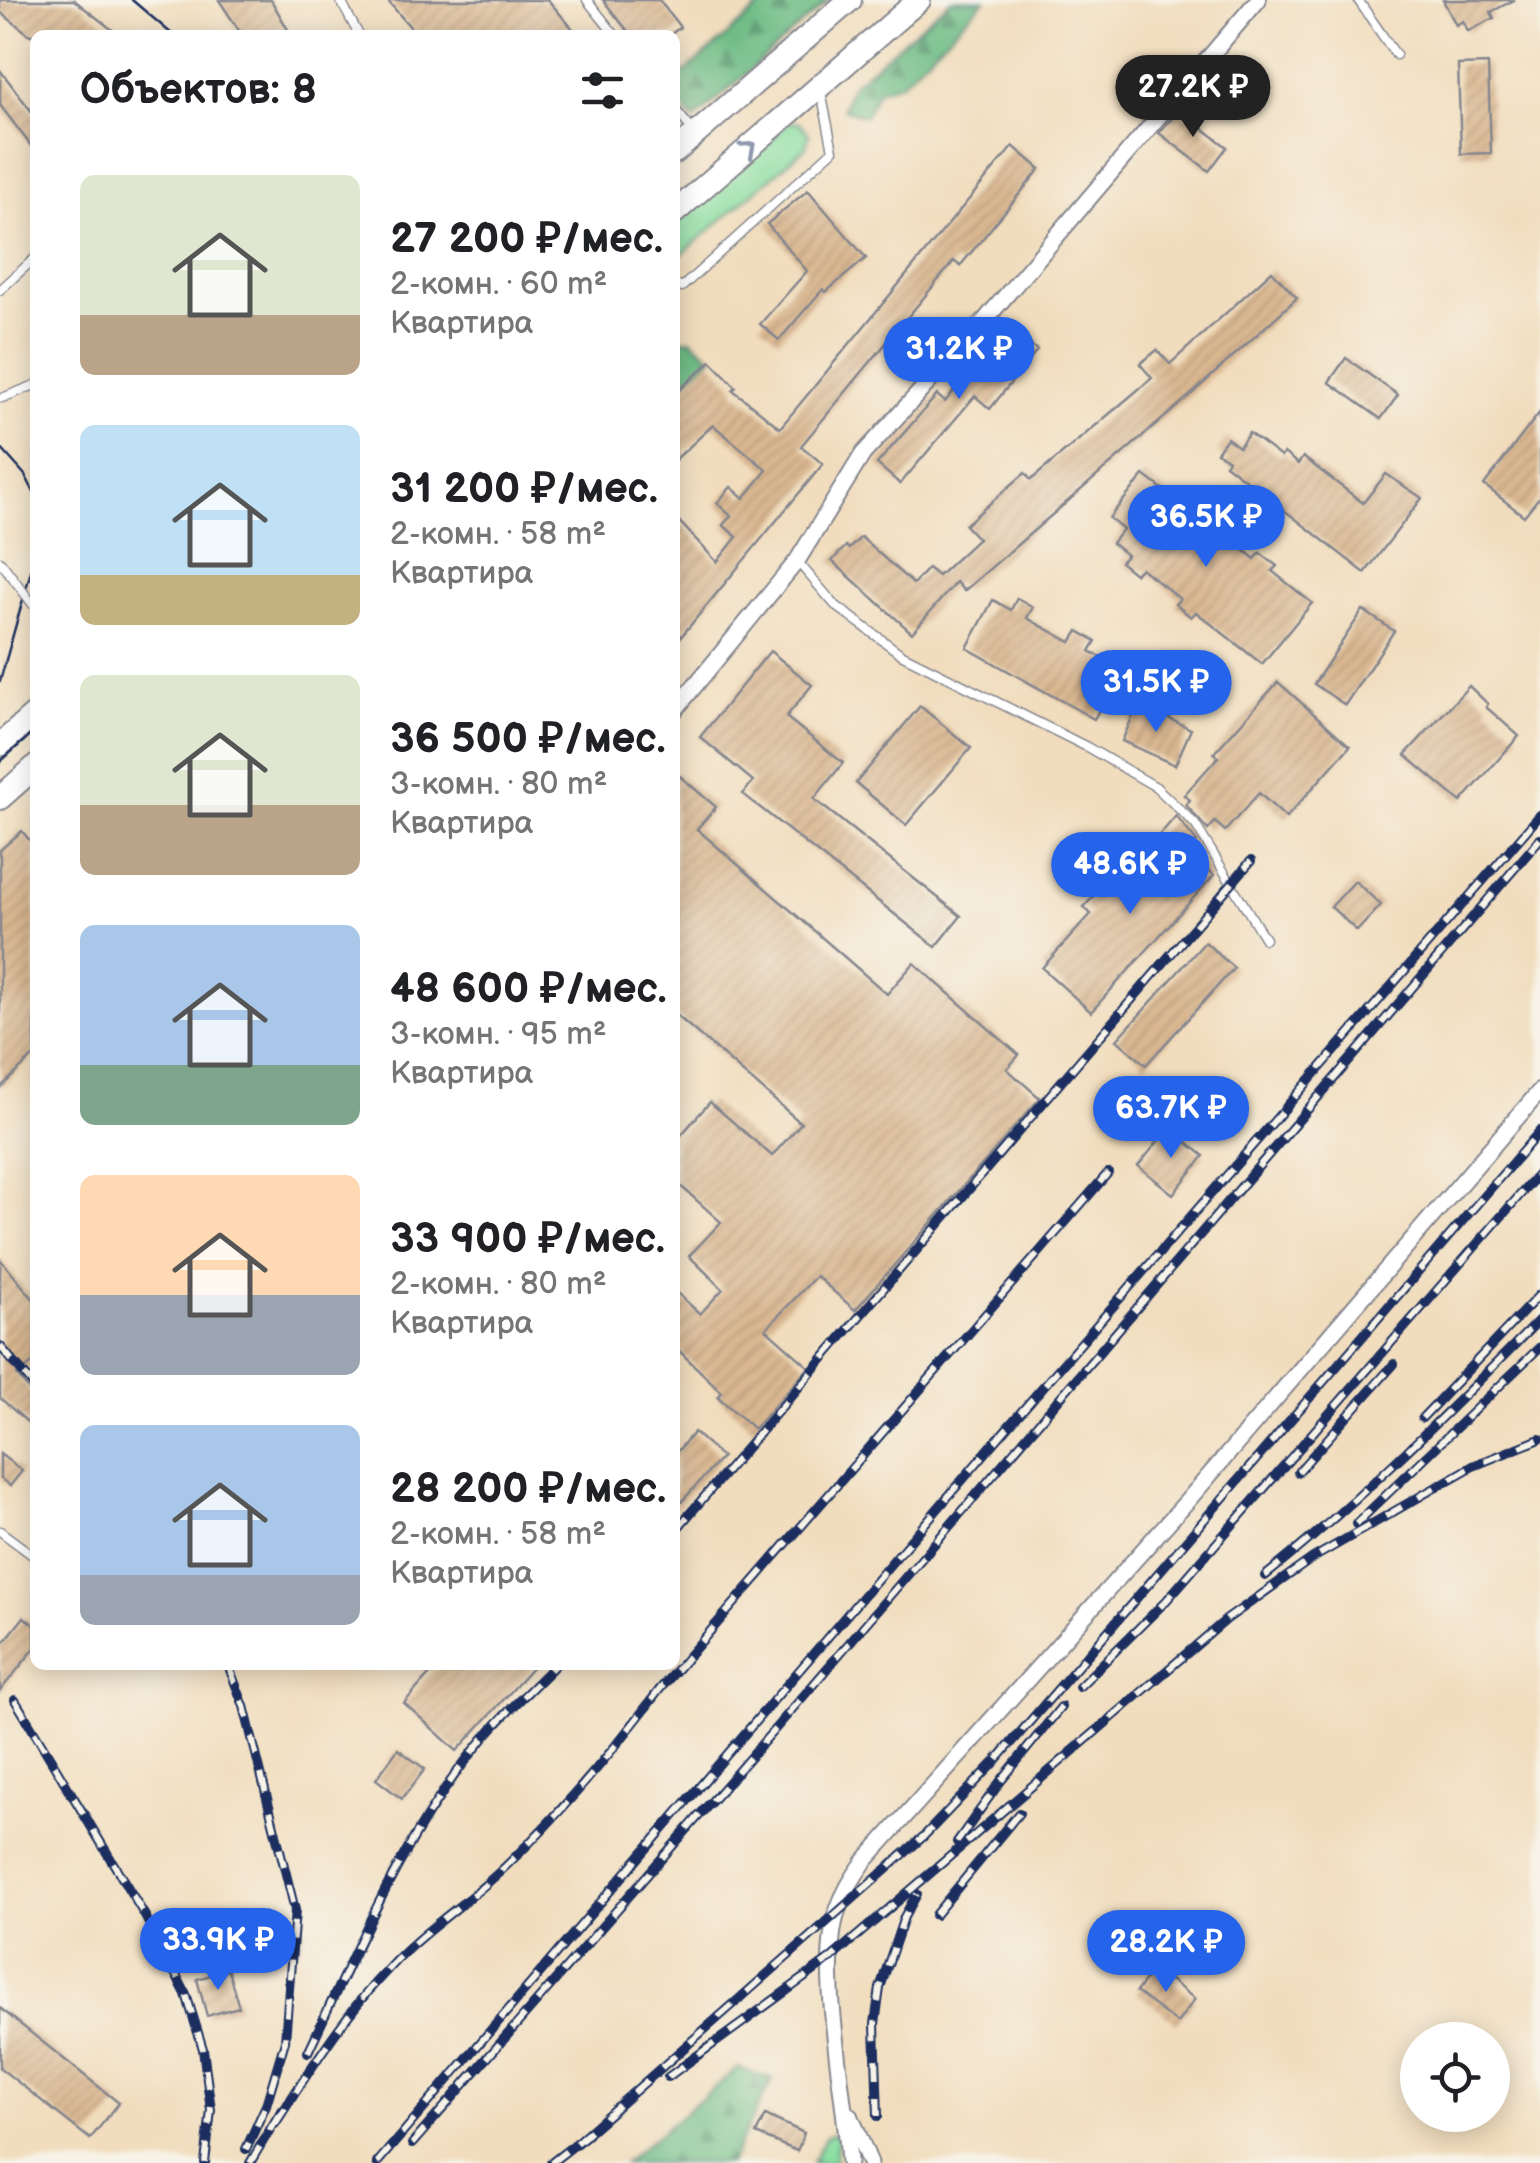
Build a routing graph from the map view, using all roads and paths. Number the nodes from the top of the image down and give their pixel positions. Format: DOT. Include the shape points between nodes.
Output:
graph roads {
  1 [pos="340,0"];
  2 [pos="587,0"];
  3 [pos="850,0"];
  4 [pos="919,0"];
  5 [pos="1258,0"];
  6 [pos="1358,0"];
  7 [pos="356,30"];
  8 [pos="611,30"];
  9 [pos="1396,55"];
  10 [pos="820,86"];
  11 [pos="680,116"];
  12 [pos="695,135"];
  13 [pos="680,148"];
  14 [pos="680,208"];
  15 [pos="30,263"];
  16 [pos="680,285"];
  17 [pos="0,290"];
  18 [pos="30,387"];
  19 [pos="0,398"];
  20 [pos="0,561"];
  21 [pos="797,561"];
  22 [pos="30,601"];
  23 [pos="680,704"];
  24 [pos="30,718"];
  25 [pos="0,744"];
  26 [pos="30,771"];
  27 [pos="0,798"];
  28 [pos="1265,938"];
  29 [pos="1540,1091"];
  30 [pos="0,1531"];
  31 [pos="30,1554"];
  32 [pos="844,2097"];
  33 [pos="849,2163"];
  34 [pos="870,2163"];
  1 -- 7 [label="lane"];
  2 -- 8 [label="lane"];
  3 -- 12 [label="main road"];
  4 -- 10 [label="main road"];
  5 -- 21 [label="street" via="862,454"];
  6 -- 9 [label="lane"];
  14 -- 10 [label="main road, one-way"];
  10 -- 16 [label="lane" via="833,150"];
  11 -- 12 [label="lane"];
  12 -- 13 [label="main road"];
  15 -- 17 [label="lane"];
  18 -- 19 [label="lane"];
  20 -- 22 [label="lane, bridge"];
  21 -- 23 [label="street"];
  21 -- 28 [label="lane" via="835,605 901,654 1156,787 1195,824"];
  24 -- 25 [label="main road"];
  26 -- 27 [label="main road"];
  29 -- 32 [label="street" via="846,1888 830,1959"];
  30 -- 31 [label="lane"];
  32 -- 33 [label="street"];
  32 -- 34 [label="street"];
}
